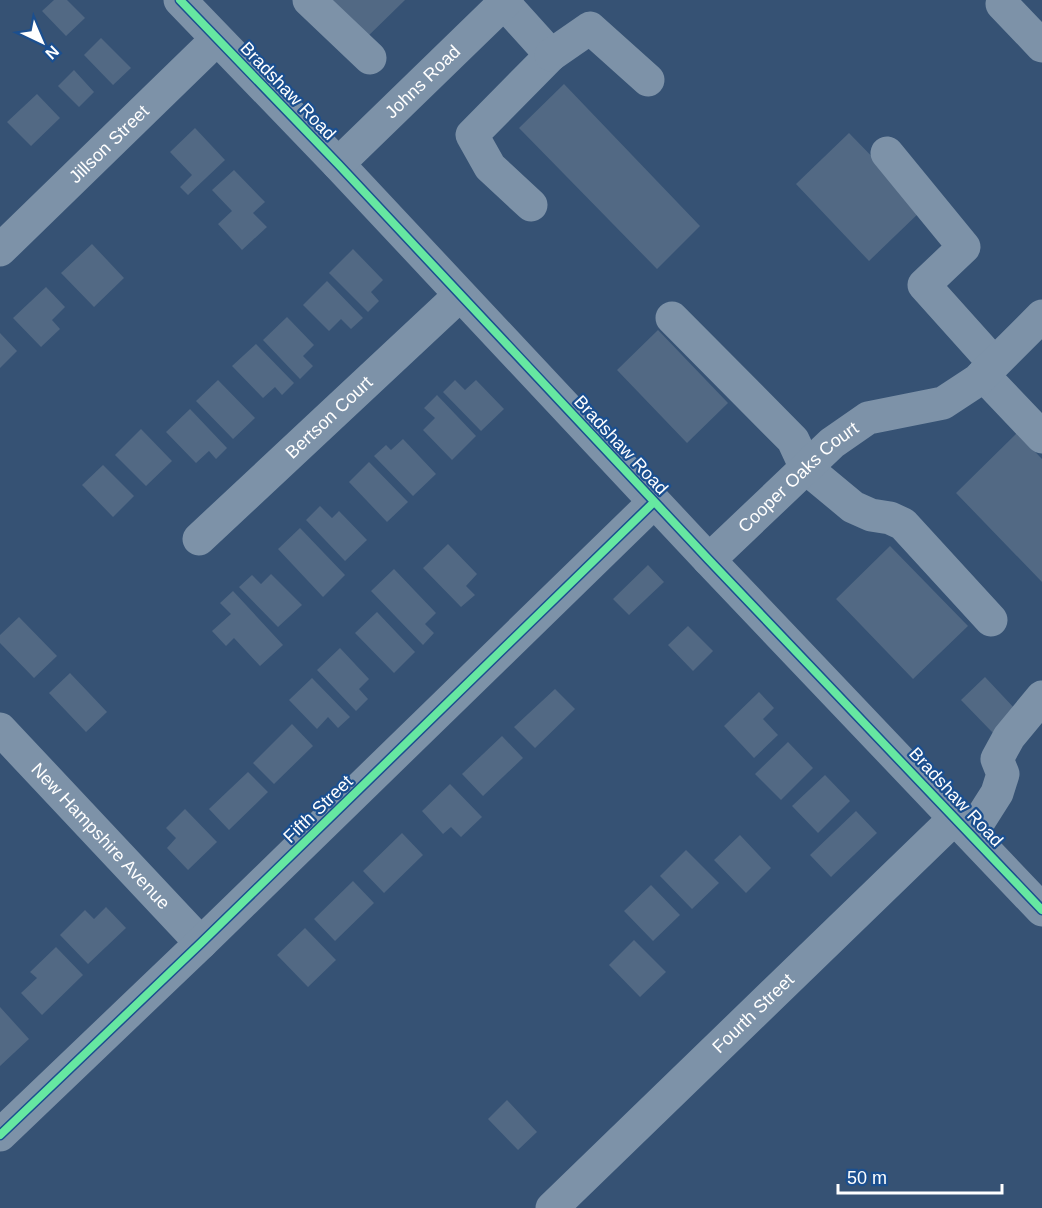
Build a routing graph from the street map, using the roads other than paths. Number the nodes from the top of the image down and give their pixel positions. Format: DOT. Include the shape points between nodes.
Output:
graph roads {
  1 [pos="181,0"];
  2 [pos="309,0"];
  3 [pos="501,2"];
  4 [pos="1002,4"];
  5 [pos="217,39"];
  6 [pos="1042,46"];
  7 [pos="551,55"];
  8 [pos="370,58"];
  9 [pos="648,80"];
  10 [pos="887,153"];
  11 [pos="338,164"];
  12 [pos="531,205"];
  13 [pos="0,250"];
  14 [pos="460,295"];
  15 [pos="1042,316"];
  16 [pos="672,318"];
  17 [pos="988,369"];
  18 [pos="1042,437"];
  19 [pos="806,468"];
  20 [pos="654,502"];
  21 [pos="199,539"];
  22 [pos="709,560"];
  23 [pos="991,620"];
  24 [pos="1042,697"];
  25 [pos="0,729"];
  26 [pos="963,826"];
  27 [pos="1042,910"];
  28 [pos="201,944"];
  29 [pos="0,1135"];
  30 [pos="552,1208"];
  1 -- 5 [label="street, Bradshaw Road"];
  2 -- 8 [label="street"];
  3 -- 7 [label="street"];
  3 -- 11 [label="street, Johns Road"];
  4 -- 6 [label="street"];
  5 -- 11 [label="street, Bradshaw Road"];
  5 -- 13 [label="street, Jillson Street"];
  7 -- 9 [label="street" via="590,28"];
  7 -- 12 [label="street" via="472,135 490,167"];
  10 -- 17 [label="street" via="964,247 924,285"];
  11 -- 14 [label="street, Bradshaw Road"];
  14 -- 20 [label="street, Bradshaw Road"];
  14 -- 21 [label="street, Bertson Court"];
  15 -- 17 [label="street, Cooper Oaks Court"];
  16 -- 19 [label="street" via="793,440"];
  17 -- 18 [label="street"];
  17 -- 19 [label="street, Cooper Oaks Court" via="942,403 868,418 832,443"];
  19 -- 22 [label="street, Cooper Oaks Court"];
  19 -- 23 [label="street" via="853,507 903,524"];
  20 -- 22 [label="street, Bradshaw Road"];
  20 -- 28 [label="street, Fifth Street"];
  22 -- 26 [label="street, Bradshaw Road"];
  24 -- 26 [label="street, Fourth Street" via="1009,737 997,759 1003,774 997,793"];
  25 -- 28 [label="street, New Hampshire Avenue"];
  26 -- 27 [label="street, Bradshaw Road"];
  26 -- 30 [label="street, Fourth Street"];
  28 -- 29 [label="street, Fifth Street"];
}
